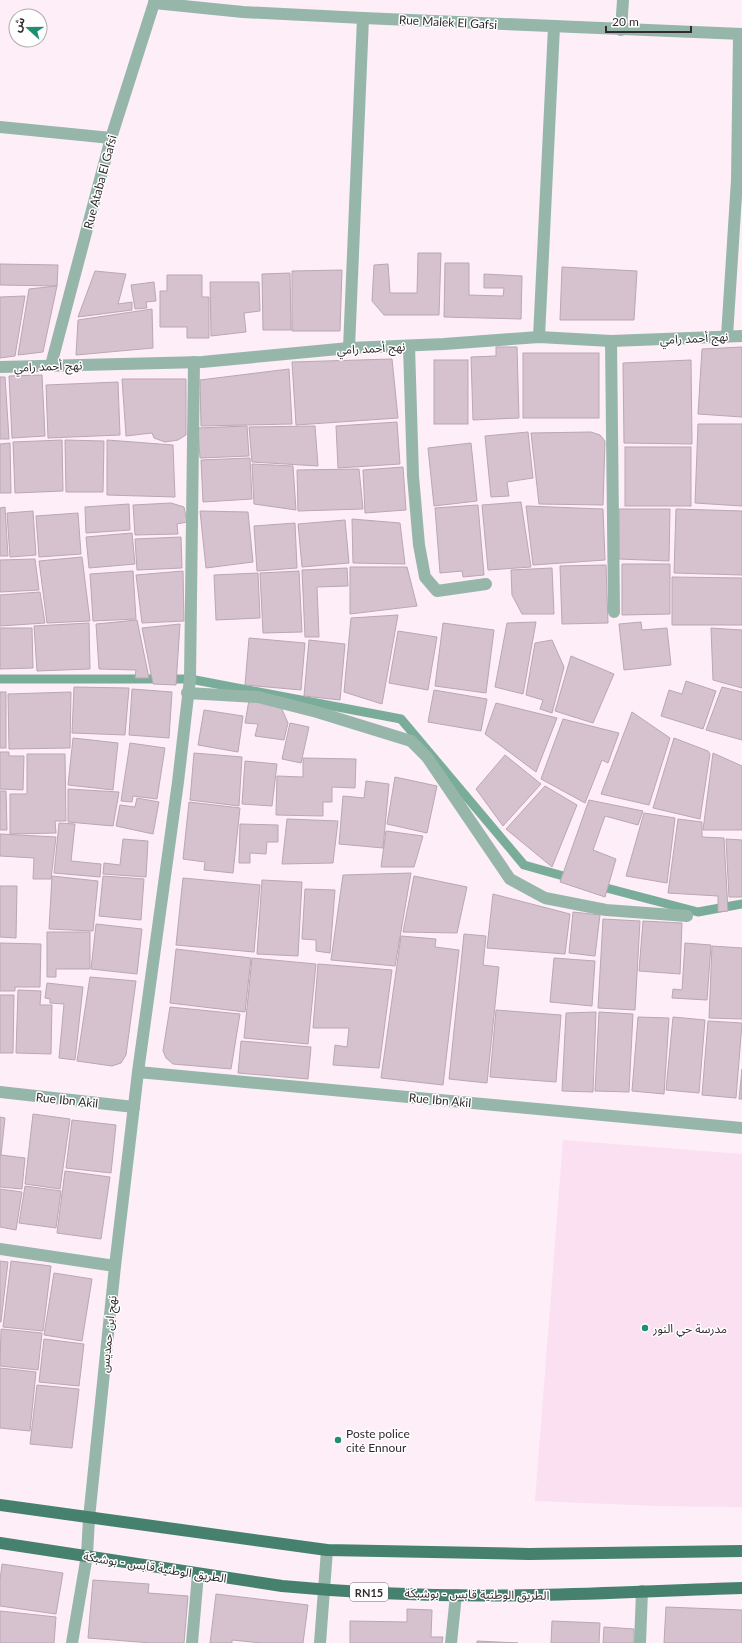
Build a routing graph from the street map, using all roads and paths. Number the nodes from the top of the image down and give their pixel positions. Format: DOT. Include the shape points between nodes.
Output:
graph roads {
  1 [pos="623,0"];
  2 [pos="154,2"];
  3 [pos="363,18"];
  4 [pos="554,27"];
  5 [pos="620,30"];
  6 [pos="740,34"];
  7 [pos="0,127"];
  8 [pos="111,138"];
  9 [pos="740,180"];
  10 [pos="727,336"];
  11 [pos="742,336"];
  12 [pos="539,337"];
  13 [pos="611,341"];
  14 [pos="409,346"];
  15 [pos="349,348"];
  16 [pos="194,362"];
  17 [pos="51,365"];
  18 [pos="0,367"];
  19 [pos="486,584"];
  20 [pos="614,612"];
  21 [pos="187,693"];
  22 [pos="687,916"];
  23 [pos="138,1072"];
  24 [pos="0,1092"];
  25 [pos="134,1107"];
  26 [pos="742,1128"];
  27 [pos="0,1249"];
  28 [pos="115,1266"];
  29 [pos="0,1505"];
  30 [pos="89,1518"];
  31 [pos="0,1543"];
  32 [pos="327,1550"];
  33 [pos="742,1551"];
  34 [pos="87,1555"];
  35 [pos="198,1574"];
  36 [pos="742,1588"];
  37 [pos="324,1590"];
  38 [pos="642,1591"];
  39 [pos="456,1595"];
  40 [pos="72,1643"];
  41 [pos="192,1643"];
  42 [pos="320,1643"];
  43 [pos="451,1643"];
  44 [pos="640,1643"];
  1 -- 5 [label="street"];
  2 -- 3 [label="street, Rue Malek El Gafsi" via="243,12"];
  2 -- 8 [label="street, Rue Ataba El Gafsi"];
  3 -- 4 [label="street, Rue Malek El Gafsi"];
  3 -- 15 [label="street"];
  4 -- 5 [label="street, Rue Malek El Gafsi"];
  4 -- 12 [label="street"];
  5 -- 6 [label="street, Rue Malek El Gafsi"];
  6 -- 9 [label="street"];
  7 -- 8 [label="street"];
  8 -- 17 [label="street, Rue Ataba El Gafsi"];
  9 -- 10 [label="street"];
  10 -- 11 [label="street, نهج أحمد رامي"];
  10 -- 13 [label="street, نهج أحمد رامي"];
  12 -- 13 [label="street, نهج أحمد رامي"];
  12 -- 14 [label="street, نهج أحمد رامي"];
  13 -- 20 [label="street"];
  14 -- 15 [label="street, نهج أحمد رامي"];
  14 -- 19 [label="street" via="413,476 419,545 425,578 437,591"];
  15 -- 16 [label="street, نهج أحمد رامي"];
  16 -- 17 [label="street, نهج أحمد رامي"];
  16 -- 21 [label="street, نهج ابن حمديس" via="190,679"];
  17 -- 18 [label="street, نهج أحمد رامي"];
  21 -- 22 [label="street" via="258,697 411,741 427,757 510,879 545,898 606,910"];
  21 -- 23 [label="street, نهج ابن حمديس" via="177,790"];
  23 -- 25 [label="street, نهج ابن حمديس"];
  23 -- 26 [label="street, Rue Ibn Akil"];
  24 -- 25 [label="street, Rue Ibn Akil"];
  25 -- 28 [label="street, نهج ابن حمديس"];
  27 -- 28 [label="street"];
  28 -- 30 [label="street, نهج ابن حمديس"];
  29 -- 30 [label="main road"];
  30 -- 32 [label="main road"];
  30 -- 34 [label="street, نهج ابن حمديس"];
  31 -- 34 [label="main road, الطريق الوطنية قابس - بوشبكة / RN15"];
  32 -- 33 [label="main road" via="529,1554"];
  32 -- 37 [label="street"];
  34 -- 35 [label="main road, الطريق الوطنية قابس - بوشبكة / RN15"];
  34 -- 40 [label="street, نهج ابن حمديس"];
  35 -- 37 [label="main road, الطريق الوطنية قابس - بوشبكة / RN15"];
  35 -- 41 [label="street"];
  36 -- 38 [label="main road, الطريق الوطنية قابس - بوشبكة / RN15"];
  37 -- 39 [label="main road, الطريق الوطنية قابس - بوشبكة / RN15"];
  37 -- 42 [label="street"];
  38 -- 39 [label="main road, الطريق الوطنية قابس - بوشبكة / RN15"];
  38 -- 44 [label="street"];
  39 -- 43 [label="street"];
}
